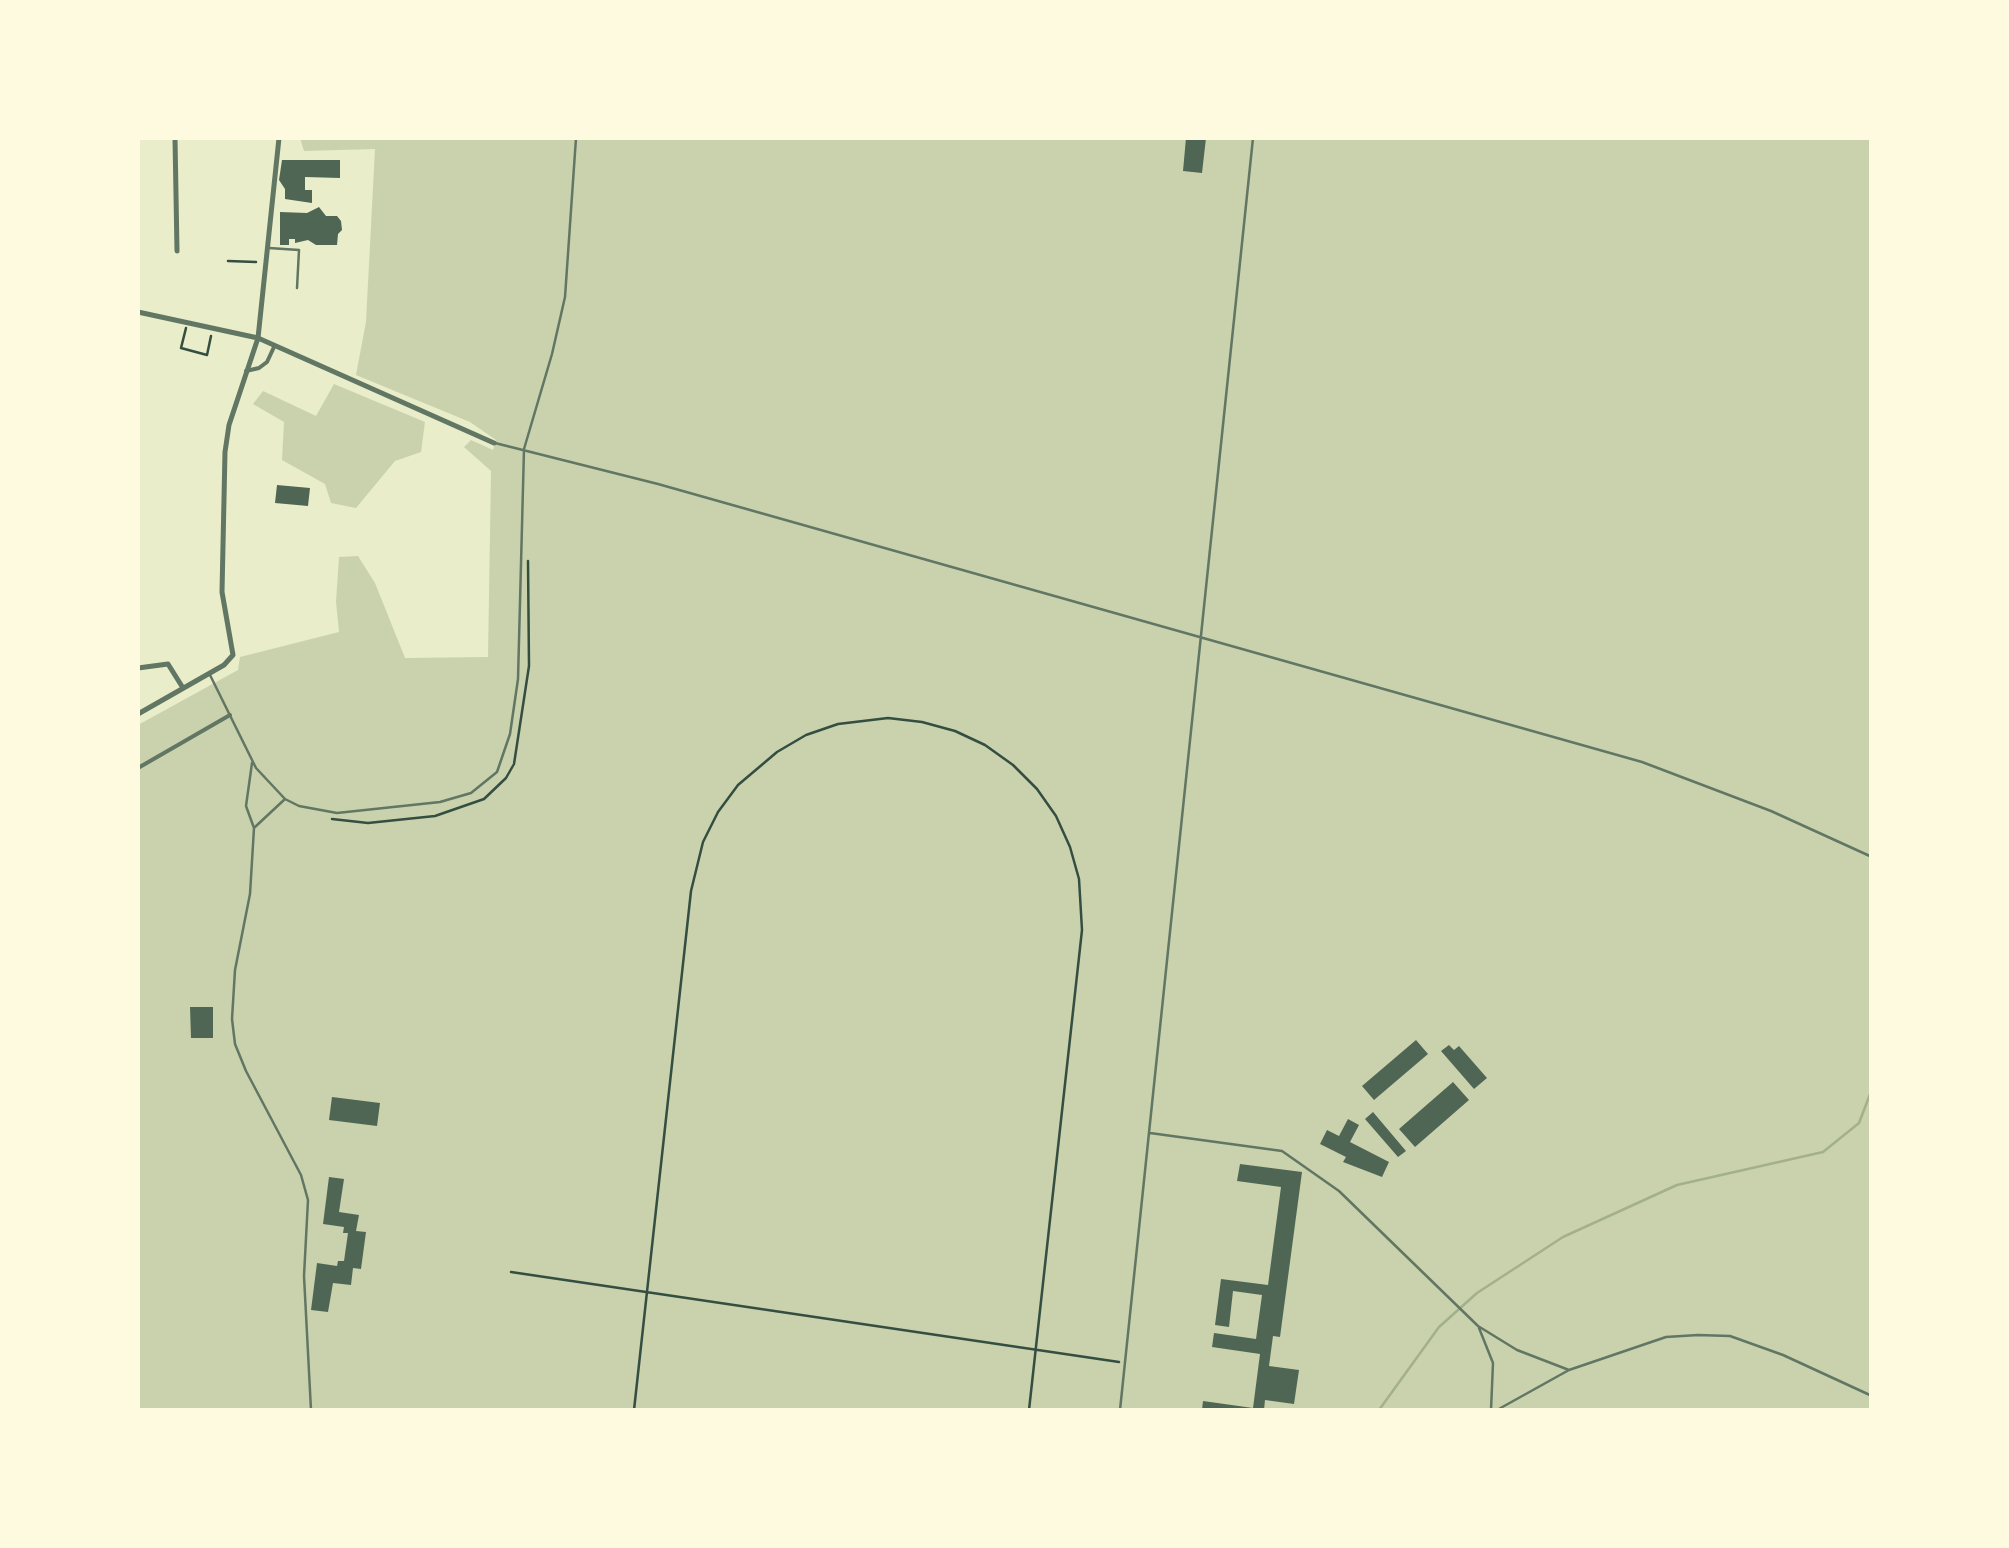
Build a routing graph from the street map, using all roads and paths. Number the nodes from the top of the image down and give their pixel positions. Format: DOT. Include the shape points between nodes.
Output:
graph roads {
  1 [pos="175,138"];
  2 [pos="279,138"];
  3 [pos="576,138"];
  4 [pos="1253,138"];
  5 [pos="267,248"];
  6 [pos="177,251"];
  7 [pos="228,261"];
  8 [pos="266,263"];
  9 [pos="297,288"];
  10 [pos="138,312"];
  11 [pos="187,322"];
  12 [pos="212,327"];
  13 [pos="258,338"];
  14 [pos="275,345"];
  15 [pos="246,371"];
  16 [pos="494,443"];
  17 [pos="524,450"];
  18 [pos="1201,638"];
  19 [pos="138,668"];
  20 [pos="210,674"];
  21 [pos="183,688"];
  22 [pos="138,714"];
  23 [pos="230,715"];
  24 [pos="252,762"];
  25 [pos="138,768"];
  26 [pos="506,778"];
  27 [pos="285,799"];
  28 [pos="322,816"];
  29 [pos="254,828"];
  30 [pos="1872,857"];
  31 [pos="1150,1133"];
  32 [pos="511,1272"];
  33 [pos="647,1292"];
  34 [pos="1478,1326"];
  35 [pos="1036,1349"];
  36 [pos="1126,1363"];
  37 [pos="1569,1370"];
  38 [pos="1872,1396"];
  39 [pos="312,1410"];
  40 [pos="634,1410"];
  41 [pos="1029,1410"];
  42 [pos="1120,1410"];
  43 [pos="1491,1410"];
  44 [pos="1497,1410"];
  1 -- 6 [label="street"];
  2 -- 5 [label="street"];
  3 -- 17 [label="lane" via="565,296"];
  4 -- 18 [label="lane"];
  5 -- 8 [label="street"];
  5 -- 9 [label="lane" via="298,250"];
  7 -- 8 [label="path"];
  8 -- 13 [label="street"];
  10 -- 11 [label="street"];
  11 -- 12 [label="street"];
  11 -- 12 [label="path" via="181,348 207,355"];
  12 -- 13 [label="street"];
  13 -- 14 [label="street"];
  13 -- 15 [label="street"];
  14 -- 15 [label="street" via="266,362"];
  14 -- 16 [label="street"];
  15 -- 20 [label="street" via="226,452 222,592 233,655"];
  16 -- 17 [label="lane"];
  17 -- 18 [label="lane"];
  17 -- 27 [label="lane" via="518,679 498,772 472,793 404,808 323,812"];
  18 -- 30 [label="lane" via="1654,766"];
  18 -- 31 [label="lane"];
  19 -- 21 [label="street" via="168,664"];
  20 -- 21 [label="street"];
  20 -- 23 [label="lane"];
  21 -- 22 [label="street"];
  23 -- 24 [label="lane"];
  23 -- 25 [label="street"];
  24 -- 27 [label="lane"];
  24 -- 29 [label="lane" via="246,806"];
  26 -- 28 [label="path" via="484,799 435,816 342,822"];
  27 -- 29 [label="lane"];
  29 -- 39 [label="lane" via="232,1020 246,1071 306,1190"];
  31 -- 34 [label="lane" via="1282,1151 1339,1191"];
  31 -- 36 [label="lane"];
  32 -- 33 [label="path"];
  33 -- 35 [label="path"];
  33 -- 35 [label="path" via="690,891 710,826 750,772 791,743 855,721 922,722 985,745 1025,776 1064,831 1079,879 1082,930"];
  33 -- 40 [label="path"];
  34 -- 37 [label="lane"];
  34 -- 43 [label="lane" via="1493,1363"];
  35 -- 36 [label="path"];
  35 -- 41 [label="path"];
  36 -- 42 [label="lane"];
  37 -- 38 [label="lane" via="1666,1337 1730,1336"];
  37 -- 44 [label="lane"];
}
